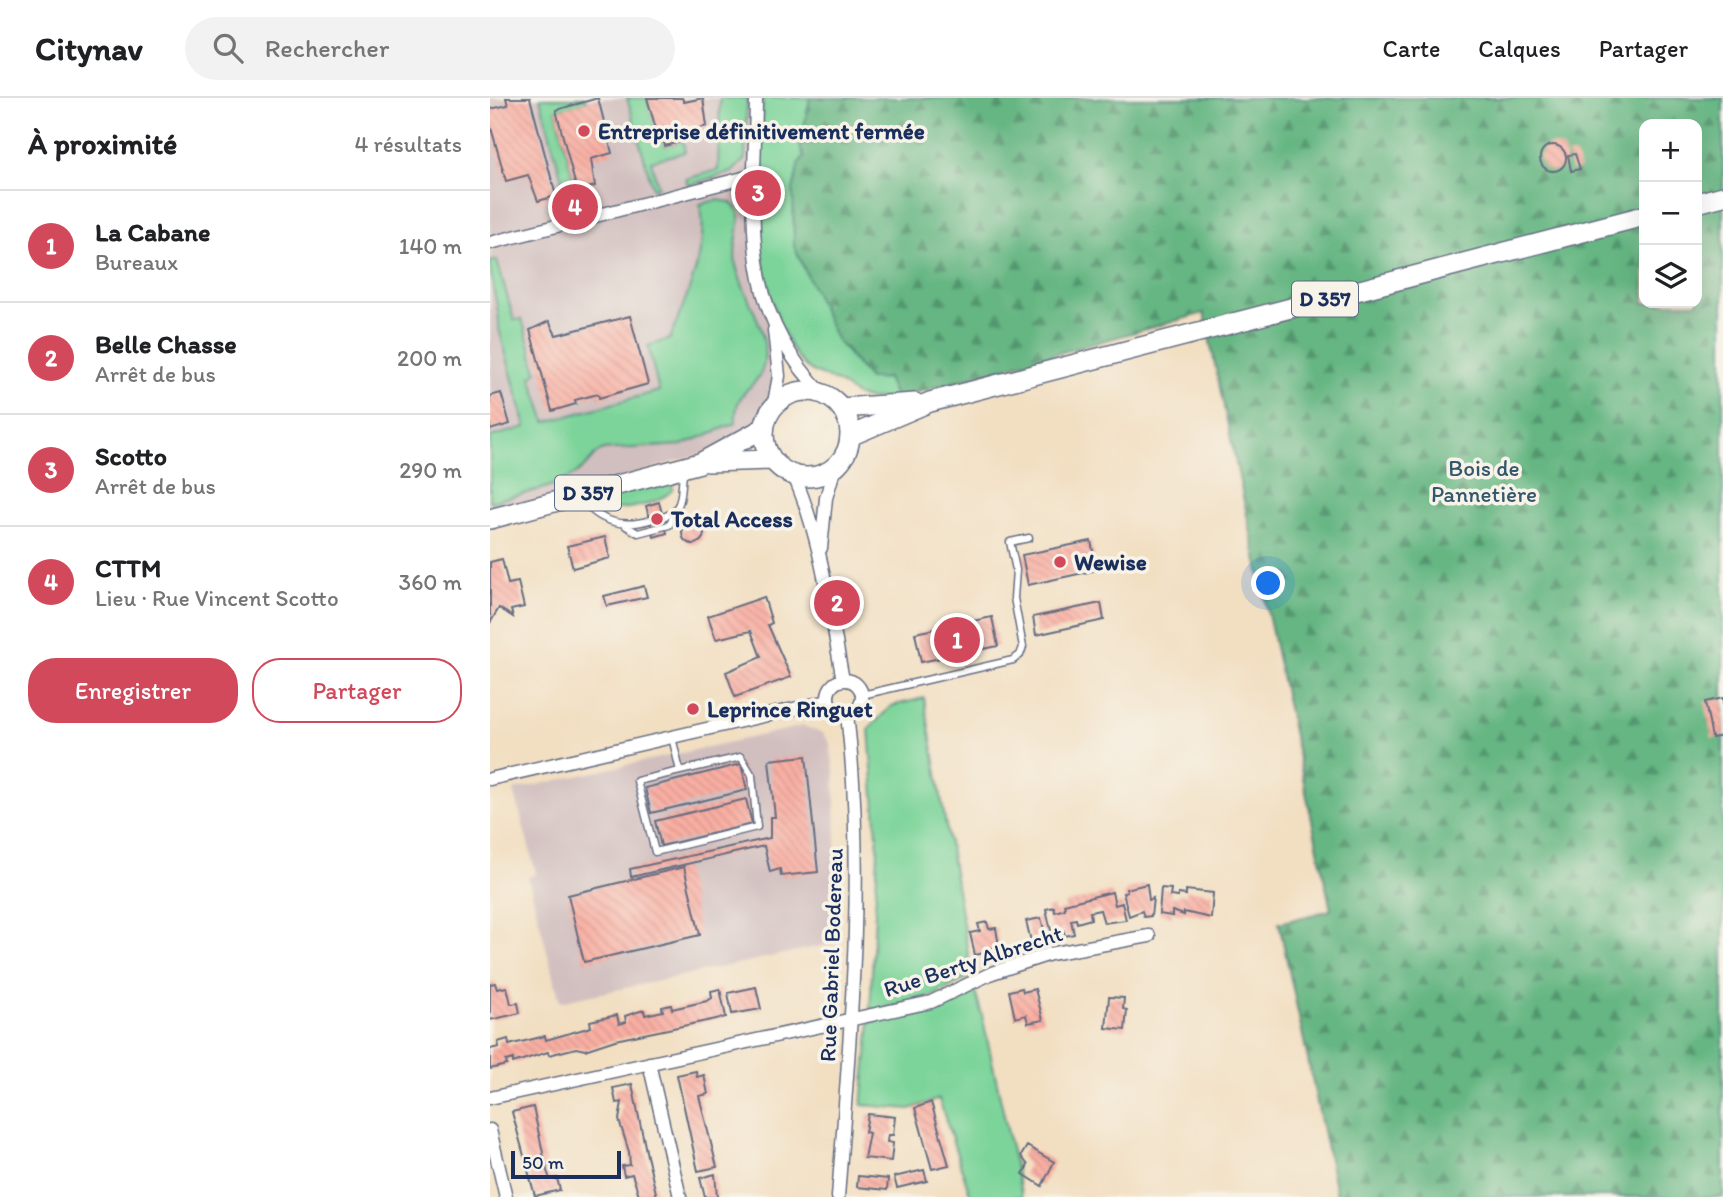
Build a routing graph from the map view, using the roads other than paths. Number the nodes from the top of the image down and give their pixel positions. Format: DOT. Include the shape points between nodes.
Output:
graph roads {
  1 [pos="756,98"];
  2 [pos="755,175"];
  3 [pos="1723,196"];
  4 [pos="1702,202"];
  5 [pos="1639,217"];
  6 [pos="490,243"];
  7 [pos="774,327"];
  8 [pos="824,395"];
  9 [pos="930,402"];
  10 [pos="773,408"];
  11 [pos="841,408"];
  12 [pos="764,428"];
  13 [pos="850,436"];
  14 [pos="772,460"];
  15 [pos="692,465"];
  16 [pos="835,467"];
  17 [pos="794,476"];
  18 [pos="579,495"];
  19 [pos="676,512"];
  20 [pos="663,517"];
  21 [pos="490,519"];
  22 [pos="650,520"];
  23 [pos="626,526"];
  24 [pos="1029,538"];
  25 [pos="820,558"];
  26 [pos="843,680"];
  27 [pos="862,695"];
  28 [pos="828,701"];
  29 [pos="847,714"];
  30 [pos="672,737"];
  31 [pos="680,771"];
  32 [pos="490,779"];
  33 [pos="1149,936"];
  34 [pos="851,1021"];
  35 [pos="649,1063"];
  36 [pos="490,1098"];
  37 [pos="490,1129"];
  38 [pos="506,1197"];
  39 [pos="680,1197"];
  40 [pos="838,1197"];
  1 -- 2 [label="street"];
  2 -- 6 [label="street"];
  2 -- 7 [label="street" via="756,268"];
  3 -- 4 [label="main road"];
  5 -- 9 [label="main road, D 357"];
  7 -- 8 [label="street" via="798,369"];
  7 -- 10 [label="street" via="779,376"];
  8 -- 10 [label="main road" via="796,393"];
  8 -- 11 [label="main road"];
  9 -- 11 [label="main road, D 357"];
  9 -- 13 [label="main road, D 357"];
  10 -- 12 [label="main road"];
  11 -- 13 [label="main road"];
  12 -- 14 [label="main road"];
  12 -- 15 [label="main road, D 357"];
  13 -- 16 [label="main road"];
  14 -- 15 [label="main road, D 357"];
  14 -- 17 [label="main road"];
  15 -- 18 [label="main road, D 357"];
  15 -- 19 [label="lane"];
  16 -- 17 [label="main road" via="816,477"];
  16 -- 25 [label="street" via="826,498"];
  17 -- 25 [label="street"];
  18 -- 21 [label="main road, D 357"];
  18 -- 23 [label="lane" via="591,509"];
  19 -- 20 [label="lane"];
  19 -- 23 [label="lane" via="668,525 638,533"];
  22 -- 23 [label="lane"];
  24 -- 27 [label="lane" via="1010,542 1023,647 1020,655"];
  25 -- 26 [label="street"];
  26 -- 27 [label="street" via="857,685"];
  26 -- 28 [label="street" via="831,687"];
  27 -- 29 [label="street" via="857,709"];
  28 -- 29 [label="street" via="837,712"];
  28 -- 30 [label="street"];
  29 -- 34 [label="street, Rue Gabriel Bodereau" via="857,823"];
  30 -- 31 [label="lane"];
  30 -- 32 [label="street"];
  31 -- 31 [label="lane" via="637,781 655,852 757,827 752,775 741,757"];
  33 -- 34 [label="street, Rue Berty Albrecht" via="1050,954 992,973 931,1002"];
  34 -- 35 [label="street, Rue Berty Albrecht"];
  34 -- 40 [label="street, Rue Gabriel Bodereau"];
  35 -- 36 [label="street, Rue Berty Albrecht"];
  35 -- 39 [label="street"];
  37 -- 38 [label="street"];
}
